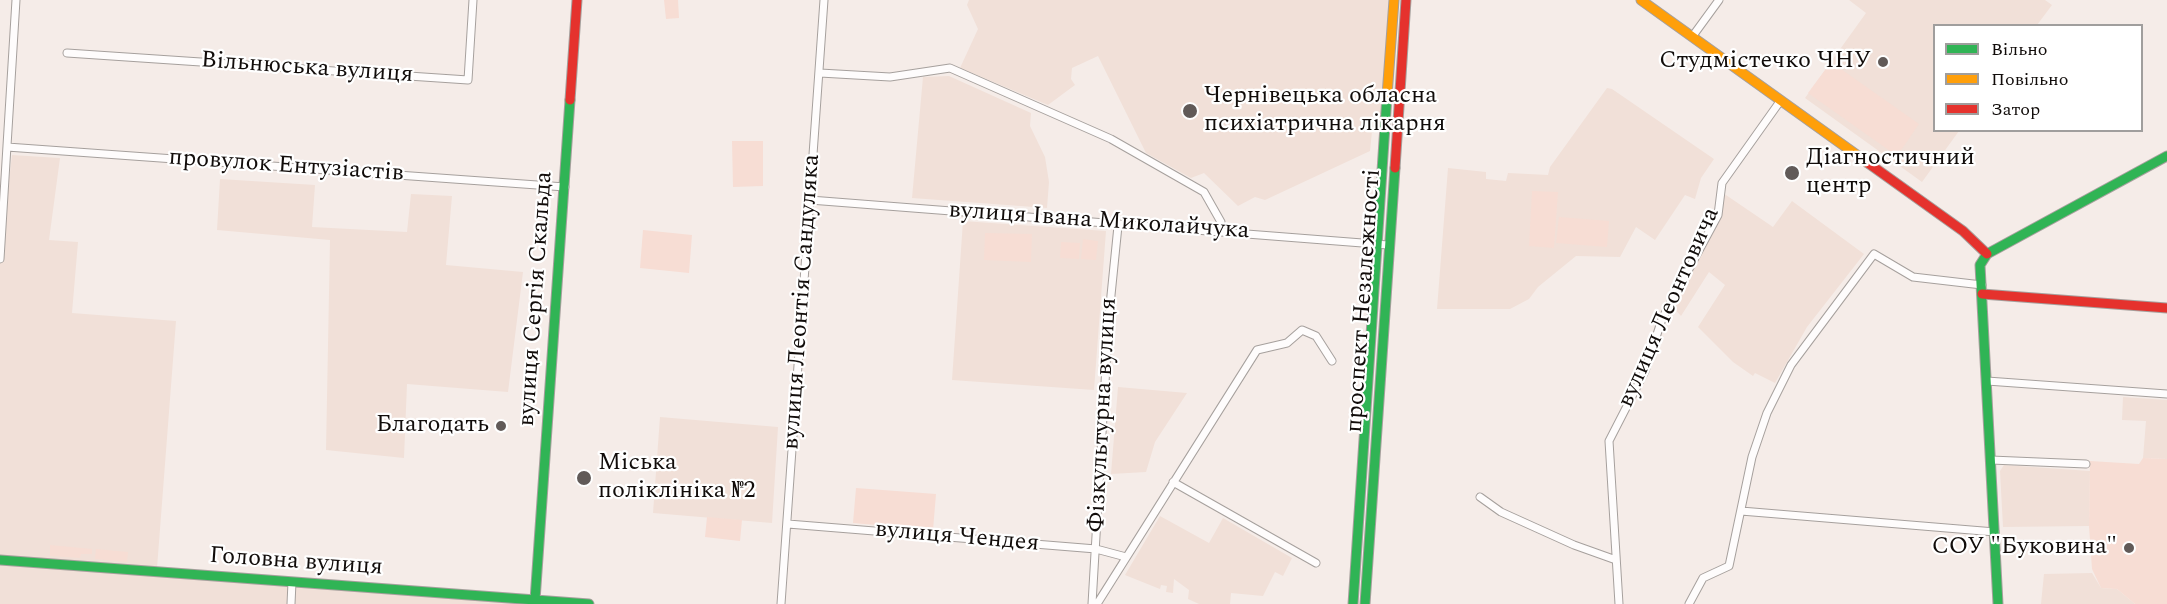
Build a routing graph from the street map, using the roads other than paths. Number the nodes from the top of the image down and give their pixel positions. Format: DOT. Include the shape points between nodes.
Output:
graph roads {
  1 [pos="16,0"];
  2 [pos="473,0"];
  3 [pos="577,0"];
  4 [pos="824,0"];
  5 [pos="1394,0"];
  6 [pos="1406,0"];
  7 [pos="1641,0"];
  8 [pos="1719,0"];
  9 [pos="1692,37"];
  10 [pos="67,53"];
  11 [pos="820,73"];
  12 [pos="1781,100"];
  13 [pos="7,147"];
  14 [pos="2167,156"];
  15 [pos="564,187"];
  16 [pos="810,200"];
  17 [pos="1118,226"];
  18 [pos="1220,231"];
  19 [pos="1376,244"];
  20 [pos="1388,245"];
  21 [pos="1987,254"];
  22 [pos="0,259"];
  23 [pos="1982,290"];
  24 [pos="2167,308"];
  25 [pos="1332,361"];
  26 [pos="1987,381"];
  27 [pos="2167,394"];
  28 [pos="1991,460"];
  29 [pos="2086,464"];
  30 [pos="1173,482"];
  31 [pos="1480,497"];
  32 [pos="1741,511"];
  33 [pos="788,524"];
  34 [pos="1995,532"];
  35 [pos="1096,549"];
  36 [pos="1126,557"];
  37 [pos="0,560"];
  38 [pos="1616,560"];
  39 [pos="1316,563"];
  40 [pos="292,582"];
  41 [pos="535,600"];
  42 [pos="291,604"];
  43 [pos="589,604"];
  44 [pos="781,604"];
  45 [pos="1092,604"];
  46 [pos="1096,604"];
  47 [pos="1353,604"];
  48 [pos="1365,604"];
  49 [pos="1619,604"];
  50 [pos="1689,604"];
  51 [pos="1998,604"];
  1 -- 13 [label="street"];
  2 -- 10 [label="street, Вільнюська вулиця" via="468,80"];
  3 -- 15 [label="main road, вулиця Сергія Скальда"];
  4 -- 11 [label="street, вулиця Леонтія Сандуляка"];
  5 -- 19 [label="main road, проспект Незалежності"];
  6 -- 20 [label="main road, проспект Незалежності"];
  7 -- 9 [label="main road"];
  8 -- 9 [label="street"];
  9 -- 12 [label="main road"];
  11 -- 16 [label="street, вулиця Леонтія Сандуляка"];
  11 -- 18 [label="street" via="890,76 950,68 1111,139 1204,192 1221,222"];
  12 -- 21 [label="main road" via="1962,231"];
  12 -- 38 [label="street, вулиця Леонтовича" via="1722,183 1718,215 1662,319 1645,371 1609,441"];
  13 -- 15 [label="street, провулок Ентузіастів"];
  13 -- 22 [label="street"];
  14 -- 21 [label="main road"];
  15 -- 41 [label="main road, вулиця Сергія Скальда"];
  16 -- 17 [label="street, вулиця Івана Миколайчука"];
  16 -- 33 [label="street, вулиця Леонтія Сандуляка"];
  17 -- 18 [label="street, вулиця Івана Миколайчука"];
  17 -- 35 [label="street, Фізкультурна вулиця"];
  18 -- 19 [label="street, вулиця Івана Миколайчука"];
  19 -- 20 [label="street, вулиця Івана Миколайчука"];
  19 -- 47 [label="main road, проспект Незалежності"];
  20 -- 48 [label="main road, проспект Незалежності"];
  21 -- 23 [label="main road" via="1980,265"];
  23 -- 24 [label="main road"];
  23 -- 26 [label="main road"];
  23 -- 32 [label="street" via="1913,277 1874,254 1791,365 1767,413 1752,457"];
  25 -- 30 [label="street" via="1316,336 1302,330 1287,343 1257,350"];
  26 -- 27 [label="street"];
  26 -- 28 [label="main road"];
  28 -- 29 [label="street"];
  28 -- 34 [label="main road"];
  30 -- 36 [label="street"];
  30 -- 39 [label="street"];
  31 -- 38 [label="street" via="1501,512"];
  32 -- 34 [label="street"];
  32 -- 50 [label="street" via="1729,566 1703,578"];
  33 -- 35 [label="street, вулиця Чендея"];
  33 -- 44 [label="street, вулиця Леонтія Сандуляка"];
  34 -- 51 [label="main road"];
  35 -- 36 [label="street, вулиця Чендея"];
  35 -- 45 [label="street, Фізкультурна вулиця"];
  36 -- 46 [label="street"];
  37 -- 40 [label="main road, Головна вулиця"];
  38 -- 49 [label="street, вулиця Леонтовича"];
  40 -- 41 [label="main road, Головна вулиця"];
  40 -- 42 [label="street"];
  41 -- 43 [label="main road, Головна вулиця"];
}
